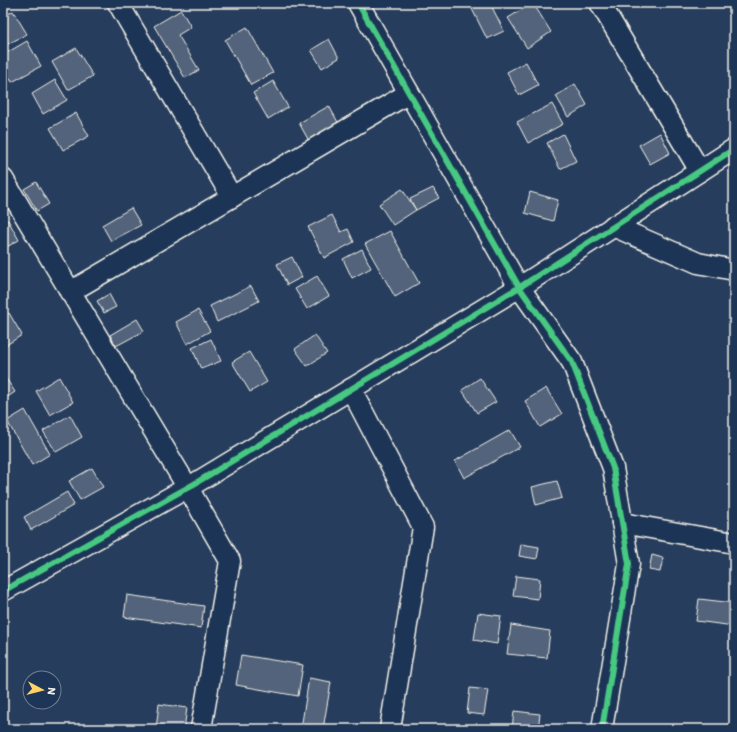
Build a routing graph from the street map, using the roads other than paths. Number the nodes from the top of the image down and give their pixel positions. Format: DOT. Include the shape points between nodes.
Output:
graph roads {
  1 [pos="118,3"];
  2 [pos="358,3"];
  3 [pos="600,3"];
  4 [pos="409,93"];
  5 [pos="734,149"];
  6 [pos="700,171"];
  7 [pos="3,179"];
  8 [pos="232,197"];
  9 [pos="613,226"];
  10 [pos="734,270"];
  11 [pos="519,287"];
  12 [pos="70,292"];
  13 [pos="351,389"];
  14 [pos="188,488"];
  15 [pos="622,523"];
  16 [pos="734,543"];
  17 [pos="3,591"];
  18 [pos="201,729"];
  19 [pos="390,729"];
  20 [pos="602,729"];
  1 -- 8 [label="street"];
  2 -- 4 [label="street"];
  3 -- 6 [label="street"];
  4 -- 8 [label="street"];
  4 -- 11 [label="street"];
  5 -- 6 [label="street"];
  6 -- 9 [label="street"];
  7 -- 12 [label="street"];
  8 -- 12 [label="street"];
  9 -- 10 [label="street" via="698,263"];
  9 -- 11 [label="street"];
  11 -- 13 [label="street"];
  11 -- 15 [label="street" via="572,362 613,468"];
  12 -- 14 [label="street"];
  13 -- 14 [label="street"];
  13 -- 19 [label="street" via="423,527"];
  14 -- 17 [label="street"];
  14 -- 18 [label="street" via="230,561"];
  15 -- 16 [label="street"];
  15 -- 20 [label="street" via="629,564"];
}
